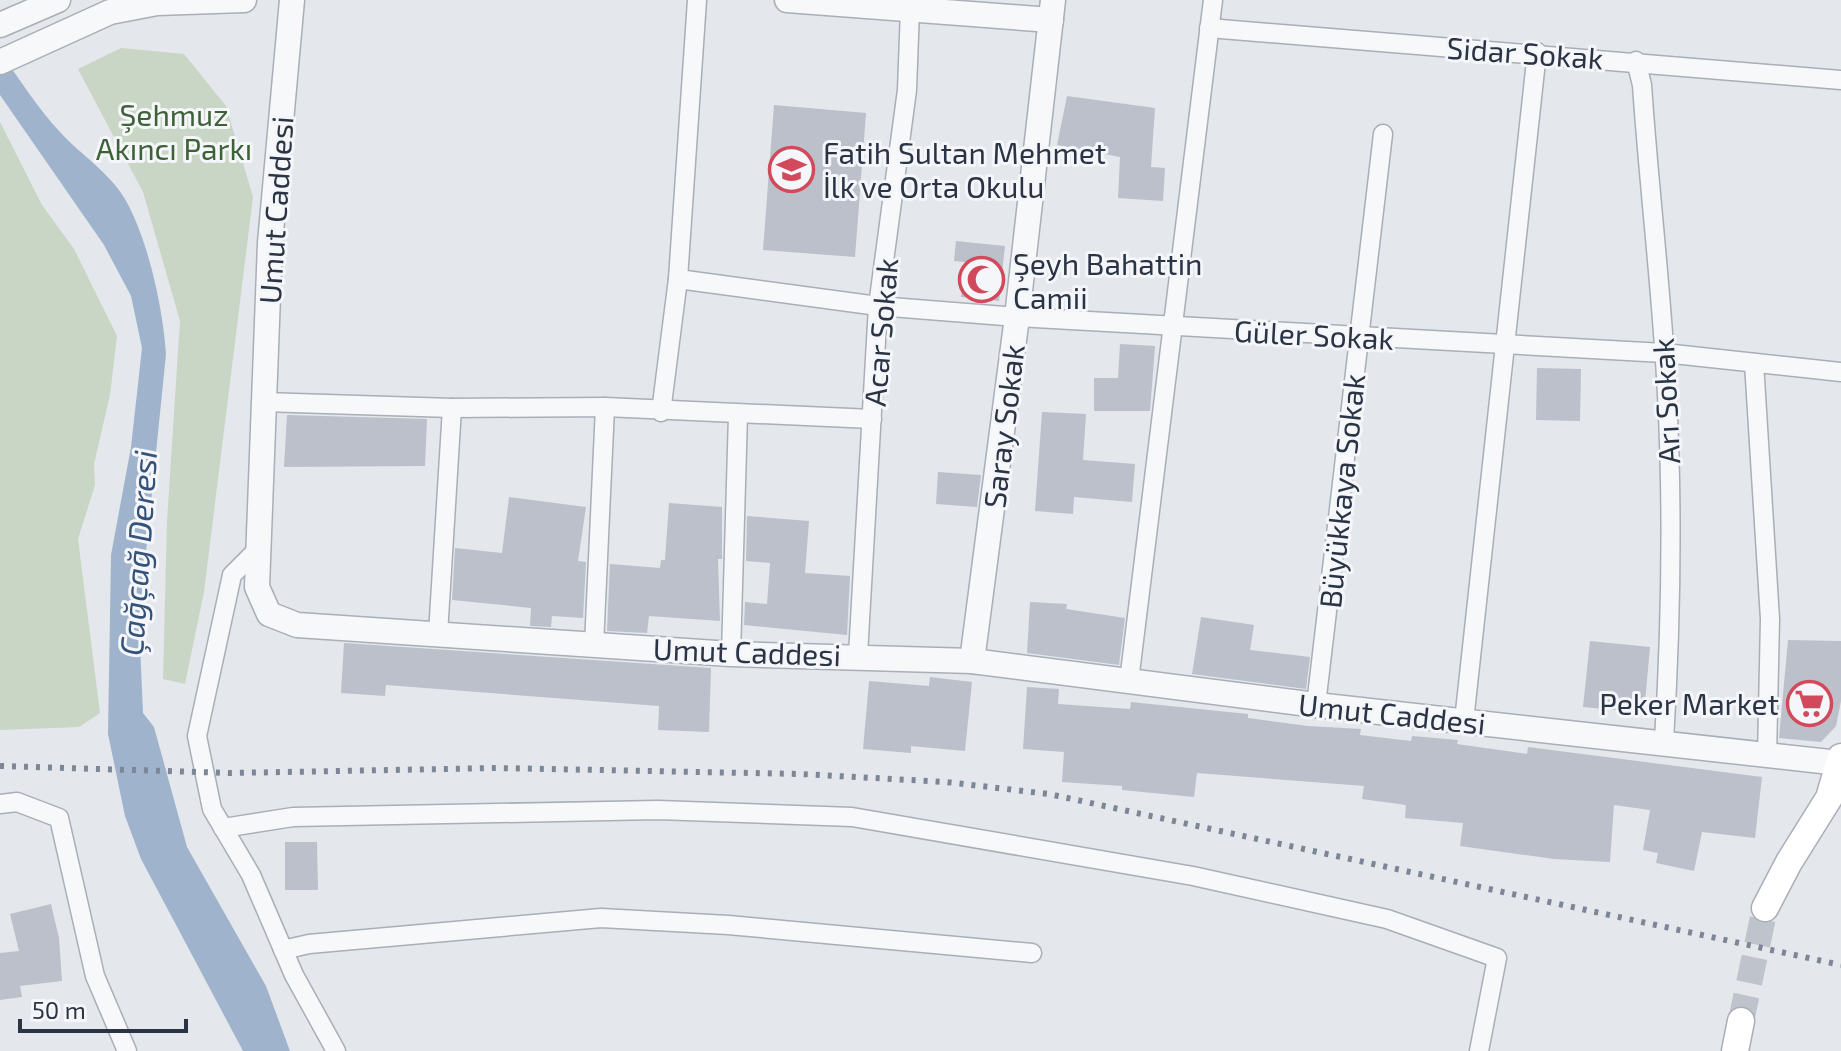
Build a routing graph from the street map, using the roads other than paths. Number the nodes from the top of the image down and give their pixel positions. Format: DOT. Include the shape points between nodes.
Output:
graph roads {
  1 [pos="58,0"];
  2 [pos="244,0"];
  3 [pos="292,0"];
  4 [pos="697,0"];
  5 [pos="787,0"];
  6 [pos="1213,0"];
  7 [pos="910,9"];
  8 [pos="1052,10"];
  9 [pos="0,25"];
  10 [pos="1209,28"];
  11 [pos="1537,52"];
  12 [pos="1636,61"];
  13 [pos="0,62"];
  14 [pos="1841,80"];
  15 [pos="1383,134"];
  16 [pos="678,279"];
  17 [pos="878,306"];
  18 [pos="1017,317"];
  19 [pos="1172,325"];
  20 [pos="1358,336"];
  21 [pos="1507,345"];
  22 [pos="1664,353"];
  23 [pos="1754,363"];
  24 [pos="1841,372"];
  25 [pos="263,402"];
  26 [pos="605,407"];
  27 [pos="452,408"];
  28 [pos="661,412"];
  29 [pos="738,415"];
  30 [pos="872,419"];
  31 [pos="258,549"];
  32 [pos="438,634"];
  33 [pos="594,645"];
  34 [pos="731,654"];
  35 [pos="858,655"];
  36 [pos="972,661"];
  37 [pos="1129,681"];
  38 [pos="1316,705"];
  39 [pos="1464,721"];
  40 [pos="1664,741"];
  41 [pos="1767,756"];
  42 [pos="1840,760"];
  43 [pos="0,804"];
  44 [pos="223,828"];
  45 [pos="1765,908"];
  46 [pos="283,950"];
  47 [pos="1032,953"];
  48 [pos="1741,1021"];
  49 [pos="127,1051"];
  50 [pos="336,1051"];
  51 [pos="1479,1051"];
  52 [pos="1735,1051"];
  1 -- 9 [label="street"];
  2 -- 13 [label="street" via="157,3 110,12"];
  3 -- 25 [label="street, Umut Caddesi" via="270,243"];
  4 -- 16 [label="street"];
  5 -- 7 [label="street"];
  6 -- 10 [label="street"];
  7 -- 8 [label="street"];
  7 -- 17 [label="street, Acar Sokak" via="907,90"];
  8 -- 18 [label="street, Saray Sokak"];
  10 -- 11 [label="street, Sidar Sokak"];
  10 -- 19 [label="street"];
  11 -- 12 [label="street, Sidar Sokak"];
  11 -- 21 [label="street"];
  12 -- 14 [label="street, Sidar Sokak"];
  12 -- 22 [label="street, Arı Sokak"];
  15 -- 20 [label="street, Büyükkaya Sokak"];
  16 -- 17 [label="street, Güler Sokak"];
  16 -- 28 [label="street"];
  17 -- 18 [label="street, Güler Sokak"];
  17 -- 30 [label="street, Acar Sokak"];
  18 -- 19 [label="street, Güler Sokak"];
  18 -- 36 [label="street, Saray Sokak"];
  19 -- 20 [label="street, Güler Sokak"];
  19 -- 37 [label="street"];
  20 -- 21 [label="street, Güler Sokak"];
  20 -- 38 [label="street, Büyükkaya Sokak"];
  21 -- 22 [label="street, Güler Sokak"];
  21 -- 39 [label="street"];
  22 -- 23 [label="street, Güler Sokak"];
  22 -- 40 [label="street, Arı Sokak" via="1671,532"];
  23 -- 24 [label="street, Güler Sokak"];
  23 -- 41 [label="street" via="1770,619"];
  25 -- 27 [label="street"];
  25 -- 31 [label="street, Umut Caddesi"];
  26 -- 27 [label="street"];
  26 -- 28 [label="street"];
  26 -- 33 [label="street"];
  27 -- 32 [label="street"];
  28 -- 29 [label="street"];
  29 -- 30 [label="street"];
  29 -- 34 [label="street"];
  30 -- 35 [label="street, Acar Sokak"];
  31 -- 32 [label="street, Umut Caddesi" via="257,587 269,614 297,625"];
  31 -- 44 [label="street" via="232,575 197,736 212,809"];
  32 -- 33 [label="street, Umut Caddesi"];
  33 -- 34 [label="street, Umut Caddesi"];
  34 -- 35 [label="street, Umut Caddesi"];
  35 -- 36 [label="street, Umut Caddesi"];
  36 -- 37 [label="street, Umut Caddesi"];
  37 -- 38 [label="street, Umut Caddesi"];
  38 -- 39 [label="street, Umut Caddesi"];
  39 -- 40 [label="street, Umut Caddesi"];
  40 -- 41 [label="street, Umut Caddesi"];
  41 -- 42 [label="street, Umut Caddesi"];
  42 -- 45 [label="main road" via="1829,798"];
  43 -- 49 [label="street" via="17,802 59,818 95,976"];
  44 -- 46 [label="street" via="251,875"];
  44 -- 51 [label="street" via="293,817 658,810 852,817 1074,854 1351,910 1497,958"];
  46 -- 47 [label="street" via="601,918"];
  46 -- 50 [label="street"];
  48 -- 52 [label="main road"];
}
